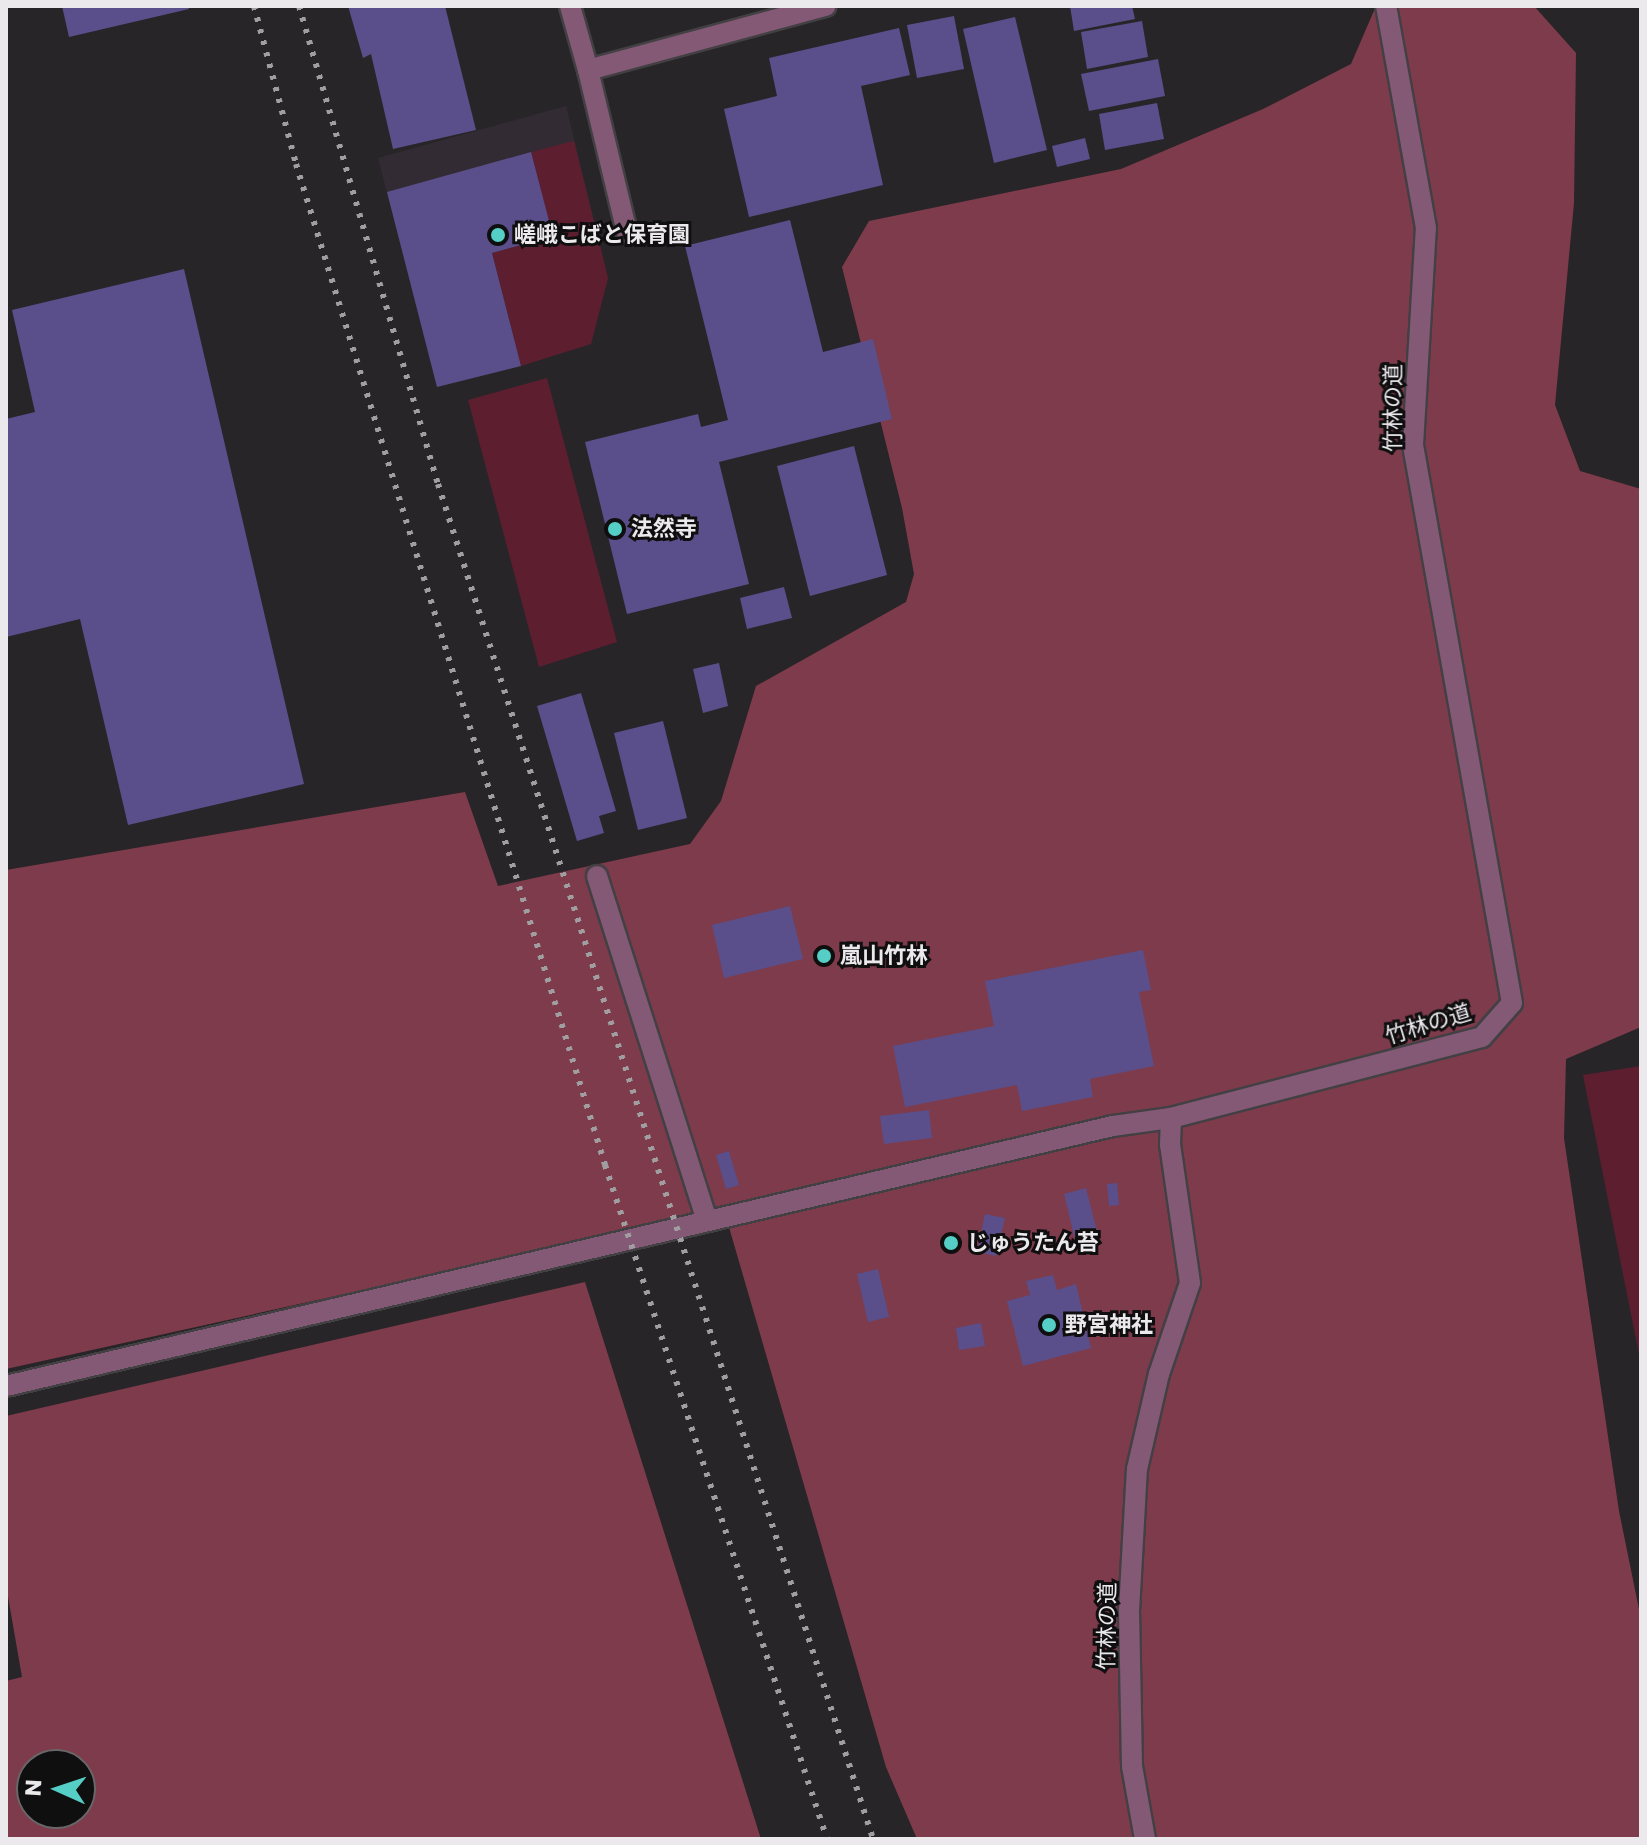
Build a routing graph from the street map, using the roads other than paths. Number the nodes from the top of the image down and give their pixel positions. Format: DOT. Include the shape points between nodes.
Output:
graph roads {
  1 [pos="570,6"];
  2 [pos="826,6"];
  3 [pos="1386,6"];
  4 [pos="588,70"];
  5 [pos="627,232"];
  6 [pos="597,876"];
  7 [pos="1171,1118"];
  8 [pos="704,1221"];
  9 [pos="6,1386"];
  10 [pos="1145,1839"];
  1 -- 4 [label="street"];
  2 -- 4 [label="street"];
  3 -- 7 [label="street, 竹林の道" via="1426,228 1413,445 1512,1003 1482,1037"];
  4 -- 5 [label="street"];
  6 -- 8 [label="street"];
  7 -- 8 [label="street" via="1113,1126"];
  7 -- 10 [label="street, 竹林の道" via="1170,1145 1190,1283 1159,1374 1137,1469 1129,1611 1132,1766"];
  8 -- 9 [label="street"];
}
